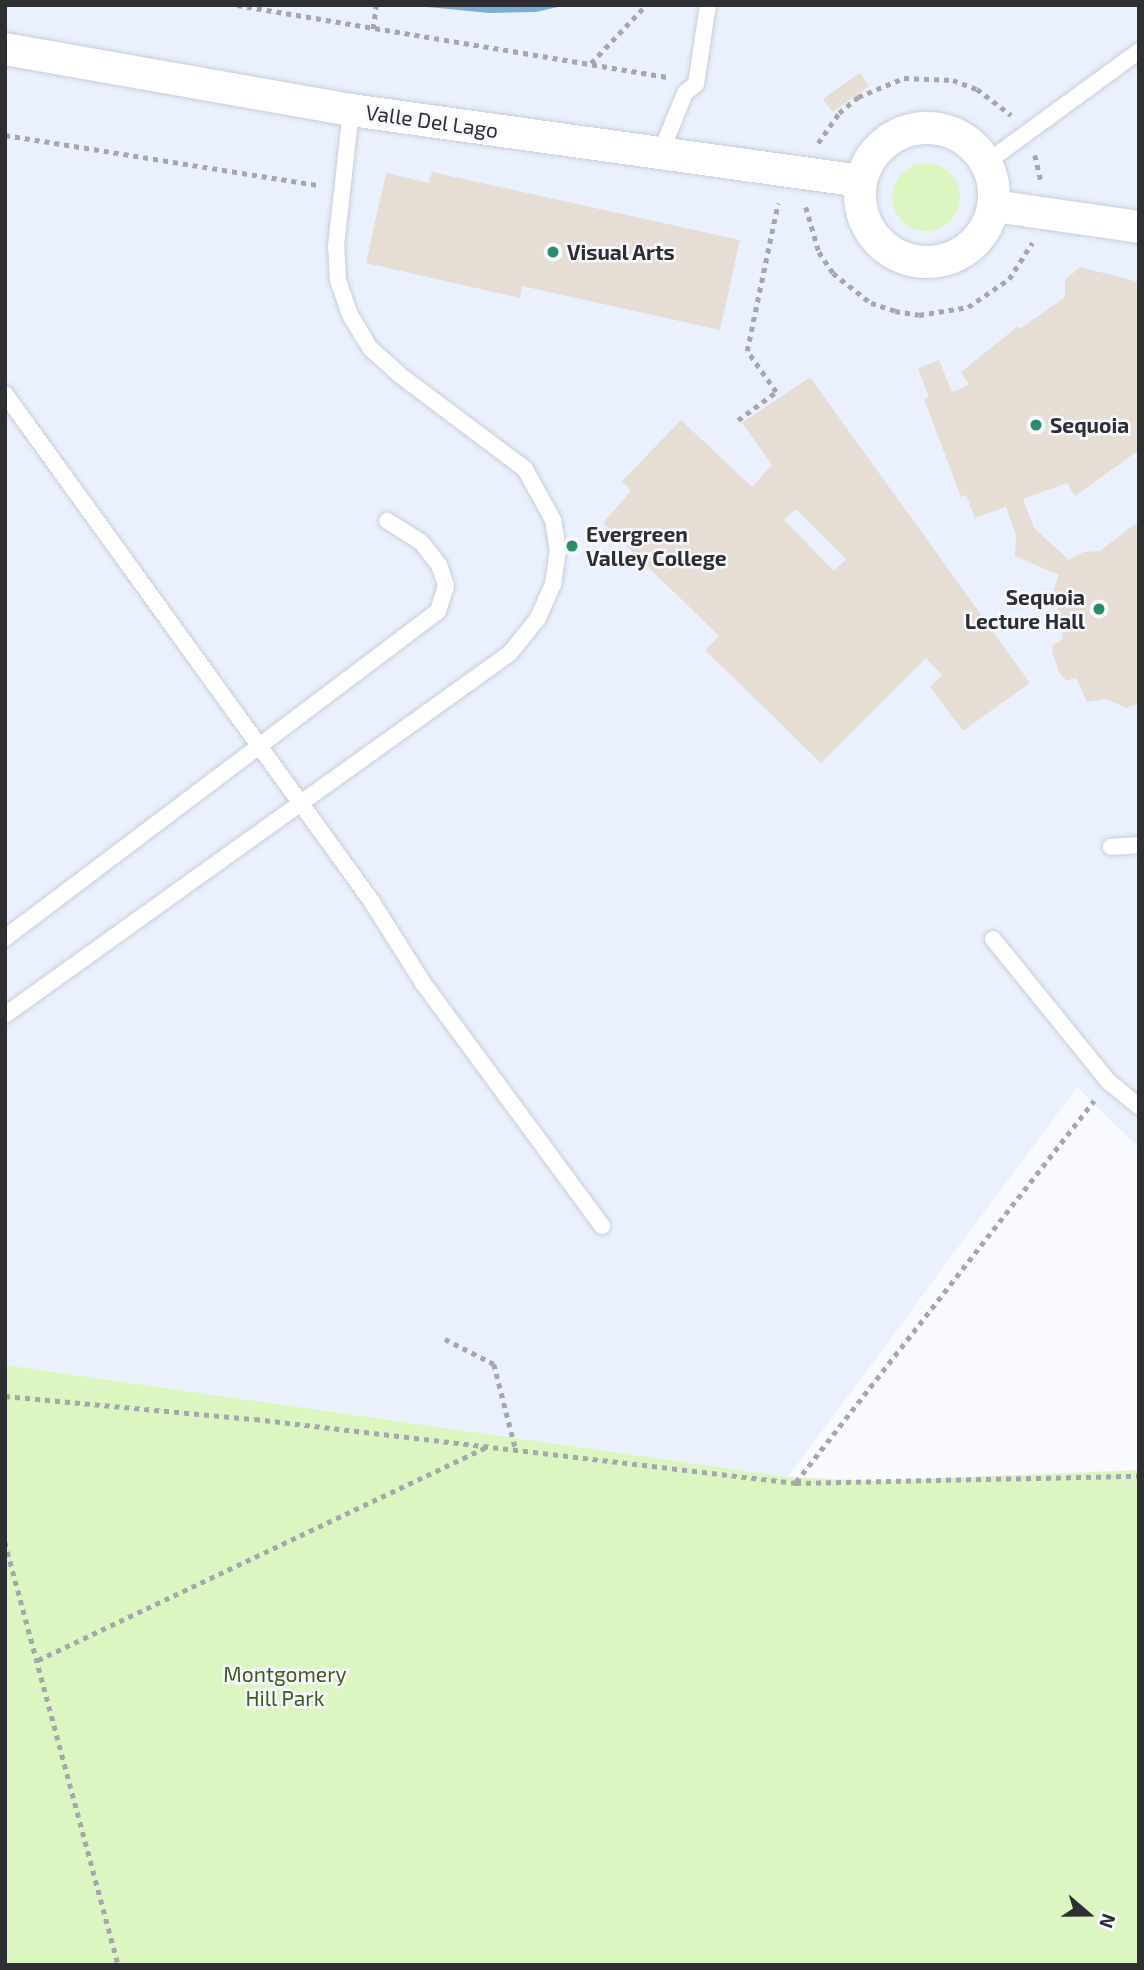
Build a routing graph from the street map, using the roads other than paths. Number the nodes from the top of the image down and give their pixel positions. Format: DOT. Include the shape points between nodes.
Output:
graph roads {
  1 [pos="708,5"];
  2 [pos="5,49"];
  3 [pos="1139,51"];
  4 [pos="351,110"];
  5 [pos="661,152"];
  6 [pos="987,162"];
  7 [pos="861,181"];
  8 [pos="994,206"];
  9 [pos="1139,227"];
  10 [pos="5,394"];
  11 [pos="387,521"];
  12 [pos="260,750"];
  13 [pos="299,803"];
  14 [pos="1139,845"];
  15 [pos="1111,846"];
  16 [pos="5,938"];
  17 [pos="993,939"];
  18 [pos="5,1014"];
  19 [pos="1139,1106"];
  20 [pos="602,1226"];
  1 -- 5 [label="lane" via="696,84 685,93"];
  2 -- 4 [label="street, Valle Del Lago"];
  3 -- 6 [label="lane"];
  4 -- 5 [label="street, Valle Del Lago"];
  4 -- 13 [label="lane" via="336,246 338,280 350,315 370,348 400,375 525,469 553,520 558,551 553,585 538,618 510,653"];
  5 -- 7 [label="street, Valle Del Lago"];
  6 -- 7 [label="street" via="972,143 952,131 906,130 885,141 870,159"];
  6 -- 8 [label="street" via="994,183"];
  7 -- 8 [label="street" via="866,223 878,241 915,261 957,256 987,226"];
  8 -- 9 [label="street"];
  10 -- 12 [label="lane"];
  11 -- 12 [label="lane" via="421,541 439,565 446,586 438,611"];
  12 -- 13 [label="lane"];
  12 -- 16 [label="lane"];
  13 -- 18 [label="lane"];
  13 -- 20 [label="lane" via="372,902 422,983"];
  14 -- 15 [label="lane"];
  17 -- 19 [label="lane" via="1108,1082"];
}
